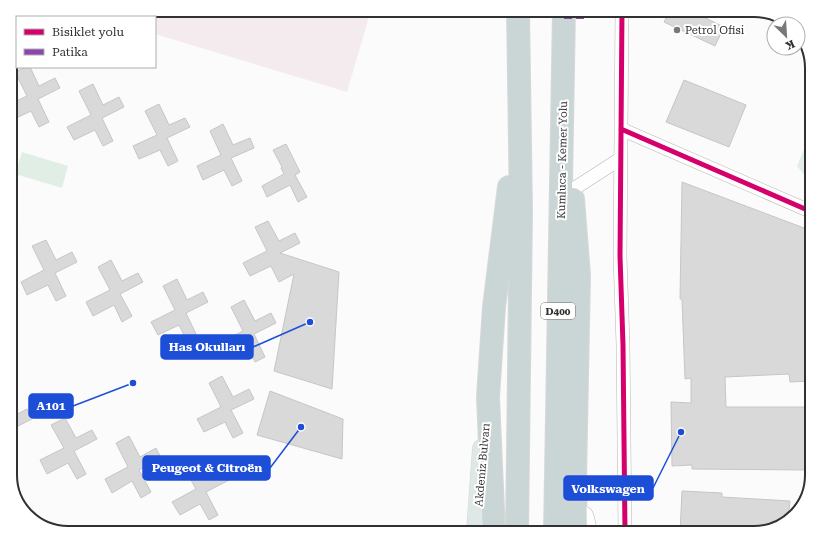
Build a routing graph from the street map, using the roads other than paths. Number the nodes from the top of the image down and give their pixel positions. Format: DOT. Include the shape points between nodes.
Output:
graph roads {
  1 [pos="518,17"];
  2 [pos="564,17"];
  3 [pos="622,17"];
  4 [pos="563,88"];
  5 [pos="519,107"];
  6 [pos="621,129"];
  7 [pos="620,159"];
  8 [pos="572,190"];
  9 [pos="805,209"];
  10 [pos="488,397"];
  11 [pos="477,526"];
  12 [pos="494,526"];
  13 [pos="517,526"];
  14 [pos="555,526"];
  15 [pos="583,526"];
  16 [pos="625,526"];
  1 -- 5 [label="highway"];
  2 -- 4 [label="highway, D400"];
  3 -- 6 [label="street"];
  4 -- 8 [label="highway, Kumluca - Kemer Yolu / D400"];
  4 -- 14 [label="highway, Kumluca - Kemer Yolu / D400"];
  5 -- 10 [label="highway" via="494,308"];
  5 -- 13 [label="highway" via="521,211"];
  6 -- 7 [label="street"];
  6 -- 9 [label="street"];
  7 -- 8 [label="street"];
  7 -- 16 [label="street"];
  8 -- 15 [label="highway, Kumluca - Kemer Yolu / D400" via="580,275 575,478"];
  10 -- 11 [label="main road, Akdeniz Bulvarı"];
  10 -- 12 [label="highway"];
}
